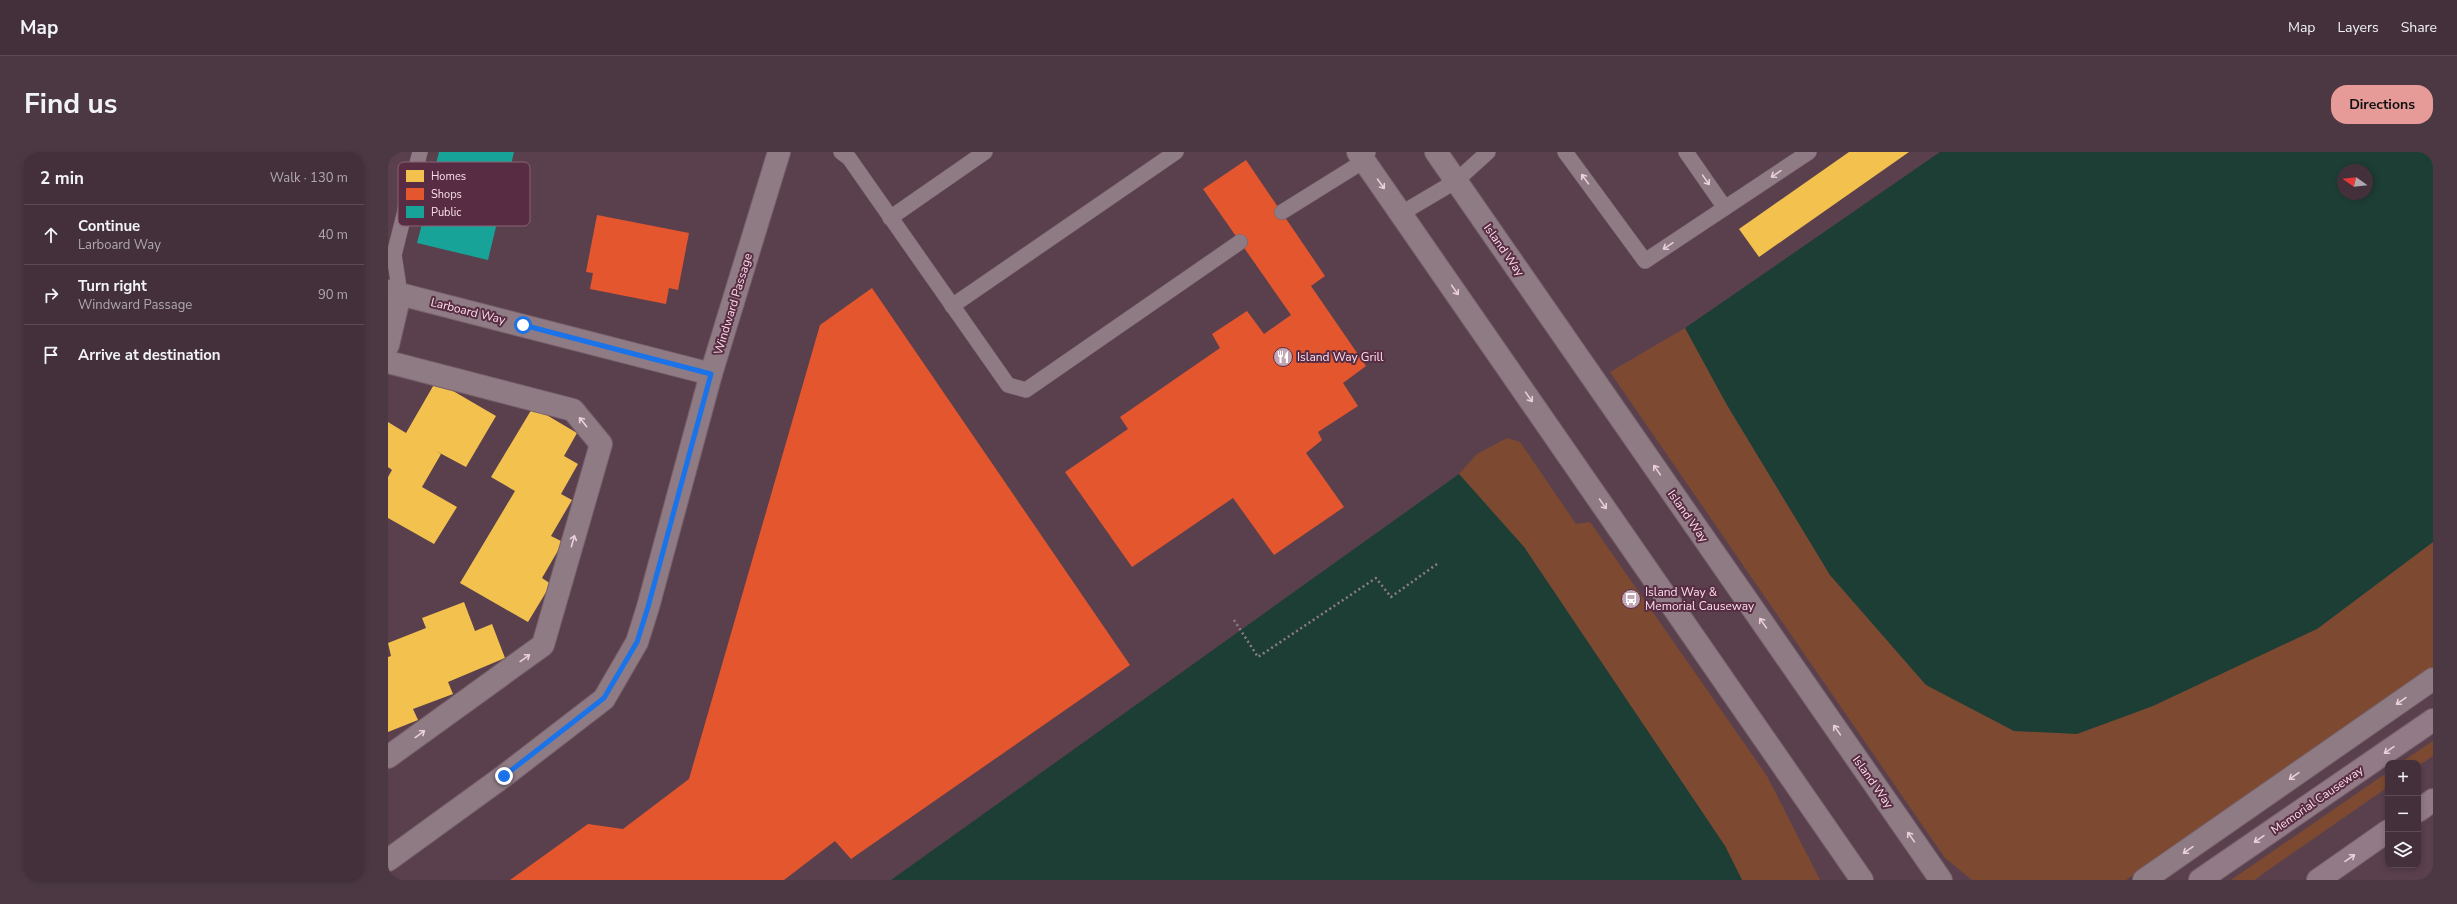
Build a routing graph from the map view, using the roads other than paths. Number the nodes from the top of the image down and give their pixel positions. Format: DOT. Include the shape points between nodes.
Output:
graph roads {
  1 [pos="420,152"];
  2 [pos="779,152"];
  3 [pos="841,152"];
  4 [pos="985,152"];
  5 [pos="1176,152"];
  6 [pos="1436,152"];
  7 [pos="1488,152"];
  8 [pos="1566,152"];
  9 [pos="1686,152"];
  10 [pos="1809,152"];
  11 [pos="1364,155"];
  12 [pos="417,162"];
  13 [pos="1456,181"];
  14 [pos="1725,208"];
  15 [pos="1282,212"];
  16 [pos="1402,213"];
  17 [pos="890,218"];
  18 [pos="401,226"];
  19 [pos="1240,242"];
  20 [pos="394,293"];
  21 [pos="952,306"];
  22 [pos="388,345"];
  23 [pos="388,362"];
  24 [pos="711,374"];
  25 [pos="2433,679"];
  26 [pos="2433,720"];
  27 [pos="388,757"];
  28 [pos="2433,800"];
  29 [pos="2421,809"];
  30 [pos="2387,832"];
  31 [pos="388,860"];
  32 [pos="1937,874"];
  33 [pos="1862,880"];
  34 [pos="1953,880"];
  35 [pos="2144,880"];
  36 [pos="2200,880"];
  37 [pos="2318,880"];
  1 -- 12 [label="lane"];
  2 -- 24 [label="street, Windward Passage"];
  3 -- 17 [label="lane" via="848,158"];
  4 -- 17 [label="lane"];
  5 -- 21 [label="lane"];
  6 -- 13 [label="street, Island Way"];
  7 -- 13 [label="lane"];
  14 -- 8 [label="lane, one-way" via="1644,261"];
  9 -- 14 [label="lane, one-way"];
  10 -- 14 [label="lane, one-way"];
  11 -- 15 [label="lane"];
  11 -- 16 [label="street, one-way"];
  13 -- 16 [label="lane"];
  32 -- 13 [label="street, Island Way, one-way"];
  16 -- 33 [label="street, one-way"];
  17 -- 21 [label="lane"];
  18 -- 20 [label="lane" via="394,255"];
  19 -- 21 [label="lane" via="1026,390 1008,385"];
  20 -- 22 [label="street"];
  20 -- 24 [label="street, Larboard Way"];
  27 -- 23 [label="street, one-way" via="543,644 601,444 573,410"];
  24 -- 31 [label="street, Windward Passage" via="637,642 604,698 504,776"];
  25 -- 35 [label="street, one-way"];
  26 -- 36 [label="main road, Memorial Causeway, one-way"];
  28 -- 29 [label="main road"];
  37 -- 30 [label="main road, one-way"];
  32 -- 34 [label="street"];
}
